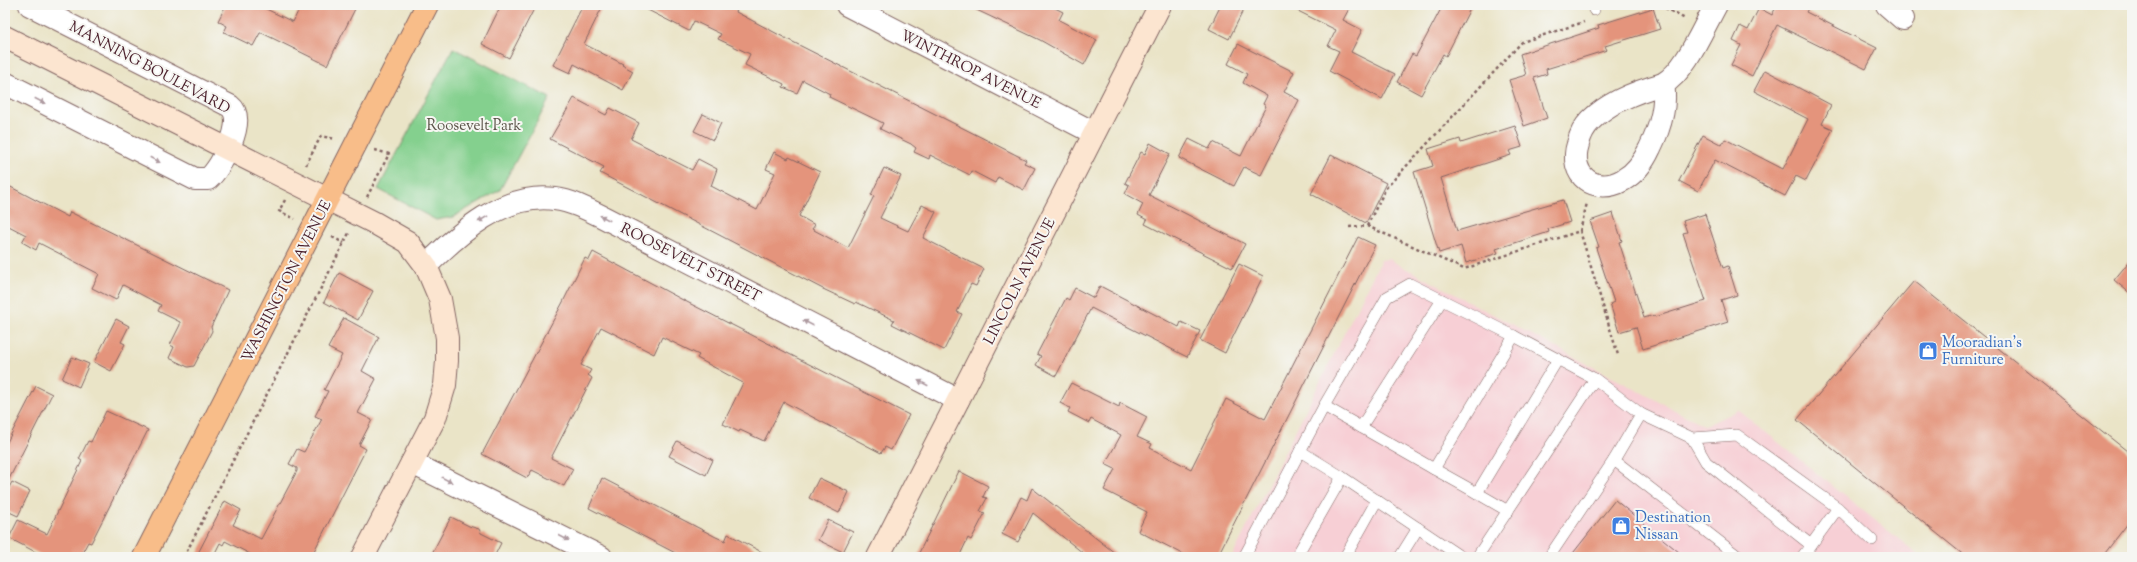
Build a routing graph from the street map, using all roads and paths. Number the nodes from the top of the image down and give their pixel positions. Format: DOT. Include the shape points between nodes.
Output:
graph roads {
  1 [pos="30,5"];
  2 [pos="427,5"];
  3 [pos="847,5"];
  4 [pos="1160,5"];
  5 [pos="1660,5"];
  6 [pos="1716,5"];
  7 [pos="1593,8"];
  8 [pos="1704,28"];
  9 [pos="5,37"];
  10 [pos="5,83"];
  11 [pos="1663,84"];
  12 [pos="1094,133"];
  13 [pos="228,149"];
  14 [pos="1594,184"];
  15 [pos="328,199"];
  16 [pos="1367,226"];
  17 [pos="1349,227"];
  18 [pos="1580,231"];
  19 [pos="344,243"];
  20 [pos="426,266"];
  21 [pos="1442,300"];
  22 [pos="1514,336"];
  23 [pos="1618,355"];
  24 [pos="1558,359"];
  25 [pos="1596,379"];
  26 [pos="958,400"];
  27 [pos="1324,406"];
  28 [pos="1641,414"];
  29 [pos="1361,427"];
  30 [pos="1692,438"];
  31 [pos="1300,451"];
  32 [pos="1614,460"];
  33 [pos="412,463"];
  34 [pos="1434,469"];
  35 [pos="1342,477"];
  36 [pos="1477,493"];
  37 [pos="1377,500"];
  38 [pos="1838,508"];
  39 [pos="1508,511"];
  40 [pos="1418,528"];
  41 [pos="1872,540"];
  42 [pos="1811,545"];
  43 [pos="1458,556"];
  44 [pos="144,557"];
  45 [pos="184,557"];
  46 [pos="363,557"];
  47 [pos="601,557"];
  48 [pos="878,557"];
  49 [pos="1244,557"];
  50 [pos="1296,557"];
  51 [pos="1345,557"];
  52 [pos="1400,557"];
  53 [pos="1477,557"];
  54 [pos="1548,557"];
  55 [pos="1739,557"];
  56 [pos="1802,557"];
  1 -- 13 [label="street, MANNING BOULEVARD" via="230,106 235,112 237,123"];
  2 -- 15 [label="main road, WASHINGTON AVENUE"];
  3 -- 12 [label="street, WINTHROP AVENUE"];
  4 -- 12 [label="street, LINCOLN AVENUE"];
  5 -- 8 [label="path"];
  6 -- 8 [label="street"];
  7 -- 16 [label="path" via="1586,22 1522,42 1386,188"];
  8 -- 11 [label="street" via="1680,69"];
  9 -- 13 [label="street"];
  10 -- 13 [label="street, MANNING BOULEVARD, one-way" via="195,179 204,180 212,176"];
  11 -- 14 [label="street" via="1664,106 1661,120 1640,166 1623,180 1613,184"];
  11 -- 14 [label="street" via="1613,103 1585,128 1576,148 1575,160 1582,176"];
  12 -- 26 [label="street, LINCOLN AVENUE"];
  13 -- 15 [label="street"];
  14 -- 18 [label="path"];
  15 -- 20 [label="street" via="408,242"];
  15 -- 44 [label="main road, WASHINGTON AVENUE"];
  16 -- 17 [label="path"];
  16 -- 18 [label="path" via="1464,269"];
  18 -- 23 [label="path"];
  19 -- 45 [label="path"];
  26 -- 20 [label="street, ROOSEVELT STREET, one-way" via="601,216 565,201 548,198 530,200 494,212 445,247"];
  20 -- 33 [label="street" via="440,299 447,361 440,403"];
  21 -- 22 [label="lane"];
  21 -- 27 [label="lane" via="1410,284 1387,297"];
  21 -- 29 [label="lane"];
  22 -- 24 [label="lane"];
  22 -- 34 [label="lane"];
  24 -- 25 [label="lane"];
  24 -- 36 [label="lane"];
  25 -- 28 [label="lane"];
  25 -- 39 [label="lane"];
  26 -- 48 [label="street, LINCOLN AVENUE"];
  27 -- 29 [label="lane"];
  27 -- 31 [label="lane"];
  28 -- 30 [label="lane"];
  28 -- 32 [label="lane"];
  29 -- 34 [label="lane"];
  30 -- 38 [label="lane" via="1737,435"];
  30 -- 42 [label="lane" via="1706,462"];
  31 -- 35 [label="lane"];
  31 -- 49 [label="lane"];
  32 -- 54 [label="lane"];
  32 -- 55 [label="lane"];
  33 -- 46 [label="street"];
  33 -- 47 [label="street, one-way"];
  34 -- 36 [label="lane"];
  35 -- 37 [label="lane"];
  35 -- 50 [label="lane"];
  36 -- 39 [label="lane"];
  37 -- 40 [label="lane"];
  37 -- 51 [label="lane"];
  38 -- 41 [label="lane"];
  38 -- 42 [label="lane"];
  39 -- 53 [label="lane"];
  40 -- 43 [label="lane"];
  40 -- 52 [label="lane"];
  42 -- 56 [label="lane"];
}
